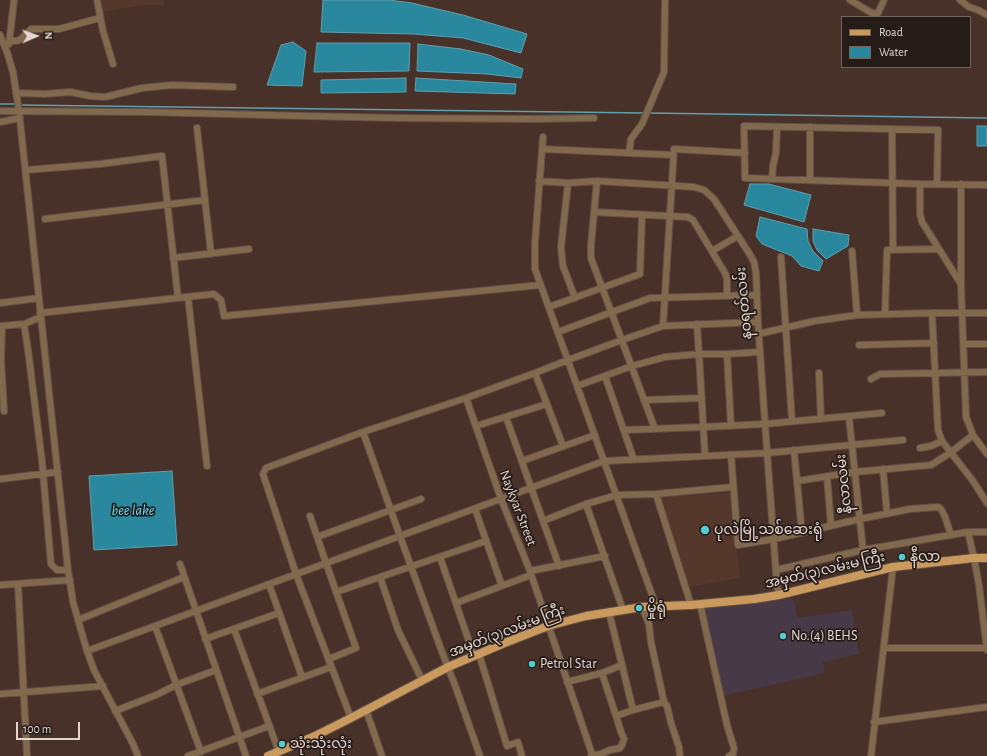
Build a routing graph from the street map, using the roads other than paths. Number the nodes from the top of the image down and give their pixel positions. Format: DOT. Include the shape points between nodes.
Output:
graph roads {
  1 [pos="14,0"];
  2 [pos="97,0"];
  3 [pos="665,0"];
  4 [pos="850,0"];
  5 [pos="884,0"];
  6 [pos="960,0"];
  7 [pos="987,15"];
  8 [pos="100,18"];
  9 [pos="0,35"];
  10 [pos="4,42"];
  11 [pos="113,64"];
  12 [pos="233,87"];
  13 [pos="16,93"];
  14 [pos="0,110"];
  15 [pos="19,111"];
  16 [pos="20,118"];
  17 [pos="594,118"];
  18 [pos="0,122"];
  19 [pos="777,127"];
  20 [pos="197,128"];
  21 [pos="810,128"];
  22 [pos="892,129"];
  23 [pos="543,136"];
  24 [pos="542,149"];
  25 [pos="629,153"];
  26 [pos="744,153"];
  27 [pos="673,156"];
  28 [pos="26,170"];
  29 [pos="772,178"];
  30 [pos="810,180"];
  31 [pos="539,181"];
  32 [pos="568,182"];
  33 [pos="597,182"];
  34 [pos="892,183"];
  35 [pos="920,184"];
  36 [pos="937,184"];
  37 [pos="961,184"];
  38 [pos="671,185"];
  39 [pos="987,185"];
  40 [pos="205,200"];
  41 [pos="167,204"];
  42 [pos="594,212"];
  43 [pos="642,215"];
  44 [pos="669,216"];
  45 [pos="45,219"];
  46 [pos="738,236"];
  47 [pos="249,249"];
  48 [pos="939,249"];
  49 [pos="893,250"];
  50 [pos="712,251"];
  51 [pos="852,251"];
  52 [pos="210,254"];
  53 [pos="782,257"];
  54 [pos="173,258"];
  55 [pos="540,285"];
  56 [pos="961,285"];
  57 [pos="602,288"];
  58 [pos="757,295"];
  59 [pos="727,296"];
  60 [pos="188,297"];
  61 [pos="38,298"];
  62 [pos="178,298"];
  63 [pos="575,298"];
  64 [pos="664,298"];
  65 [pos="0,303"];
  66 [pos="549,307"];
  67 [pos="612,312"];
  68 [pos="932,313"];
  69 [pos="962,313"];
  70 [pos="987,313"];
  71 [pos="885,314"];
  72 [pos="40,315"];
  73 [pos="857,315"];
  74 [pos="758,322"];
  75 [pos="24,324"];
  76 [pos="696,324"];
  77 [pos="1,326"];
  78 [pos="663,326"];
  79 [pos="786,328"];
  80 [pos="558,332"];
  81 [pos="758,334"];
  82 [pos="622,340"];
  83 [pos="934,343"];
  84 [pos="964,344"];
  85 [pos="987,344"];
  86 [pos="859,345"];
  87 [pos="760,352"];
  88 [pos="699,354"];
  89 [pos="727,354"];
  90 [pos="1,360"];
  91 [pos="568,360"];
  92 [pos="632,366"];
  93 [pos="964,372"];
  94 [pos="987,372"];
  95 [pos="534,373"];
  96 [pos="819,373"];
  97 [pos="936,373"];
  98 [pos="605,376"];
  99 [pos="871,379"];
  100 [pos="1,386"];
  101 [pos="577,386"];
  102 [pos="466,398"];
  103 [pos="702,398"];
  104 [pos="644,400"];
  105 [pos="547,404"];
  106 [pos="4,411"];
  107 [pos="882,413"];
  108 [pos="506,417"];
  109 [pos="849,417"];
  110 [pos="821,419"];
  111 [pos="792,421"];
  112 [pos="765,424"];
  113 [pos="476,426"];
  114 [pos="731,426"];
  115 [pos="704,427"];
  116 [pos="656,429"];
  117 [pos="624,430"];
  118 [pos="363,432"];
  119 [pos="595,435"];
  120 [pos="973,435"];
  121 [pos="903,440"];
  122 [pos="942,441"];
  123 [pos="852,445"];
  124 [pos="563,446"];
  125 [pos="920,448"];
  126 [pos="794,450"];
  127 [pos="767,453"];
  128 [pos="950,453"];
  129 [pos="987,454"];
  130 [pos="731,455"];
  131 [pos="705,456"];
  132 [pos="634,460"];
  133 [pos="522,461"];
  134 [pos="604,461"];
  135 [pos="207,466"];
  136 [pos="883,469"];
  137 [pos="58,472"];
  138 [pos="855,472"];
  139 [pos="43,473"];
  140 [pos="826,476"];
  141 [pos="0,479"];
  142 [pos="797,481"];
  143 [pos="733,487"];
  144 [pos="531,488"];
  145 [pos="656,494"];
  146 [pos="617,496"];
  147 [pos="421,499"];
  148 [pos="501,499"];
  149 [pos="987,503"];
  150 [pos="586,504"];
  151 [pos="390,509"];
  152 [pos="475,509"];
  153 [pos="886,514"];
  154 [pos="310,516"];
  155 [pos="860,519"];
  156 [pos="543,521"];
  157 [pos="831,526"];
  158 [pos="968,532"];
  159 [pos="987,532"];
  160 [pos="802,533"];
  161 [pos="951,535"];
  162 [pos="400,536"];
  163 [pos="317,537"];
  164 [pos="774,539"];
  165 [pos="486,541"];
  166 [pos="863,550"];
  167 [pos="605,556"];
  168 [pos="440,557"];
  169 [pos="974,558"];
  170 [pos="987,558"];
  171 [pos="326,563"];
  172 [pos="180,564"];
  173 [pos="559,566"];
  174 [pos="411,567"];
  175 [pos="893,568"];
  176 [pos="68,570"];
  177 [pos="776,570"];
  178 [pos="530,573"];
  179 [pos="296,574"];
  180 [pos="184,577"];
  181 [pos="380,577"];
  182 [pos="70,580"];
  183 [pos="18,584"];
  184 [pos="269,584"];
  185 [pos="0,585"];
  186 [pos="502,586"];
  187 [pos="336,592"];
  188 [pos="779,595"];
  189 [pos="456,603"];
  190 [pos="691,604"];
  191 [pos="700,604"];
  192 [pos="656,606"];
  193 [pos="642,607"];
  194 [pos="623,610"];
  195 [pos="195,611"];
  196 [pos="609,612"];
  197 [pos="279,613"];
  198 [pos="78,620"];
  199 [pos="155,626"];
  200 [pos="548,626"];
  201 [pos="234,629"];
  202 [pos="205,639"];
  203 [pos="884,648"];
  204 [pos="987,649"];
  205 [pos="86,651"];
  206 [pos="476,655"];
  207 [pos="329,659"];
  208 [pos="622,665"];
  209 [pos="331,667"];
  210 [pos="448,667"];
  211 [pos="216,670"];
  212 [pos="602,673"];
  213 [pos="302,677"];
  214 [pos="422,680"];
  215 [pos="567,682"];
  216 [pos="176,684"];
  217 [pos="103,686"];
  218 [pos="24,693"];
  219 [pos="0,694"];
  220 [pos="257,694"];
  221 [pos="664,702"];
  222 [pos="987,707"];
  223 [pos="366,710"];
  224 [pos="633,710"];
  225 [pos="116,711"];
  226 [pos="616,716"];
  227 [pos="351,718"];
  228 [pos="874,722"];
  229 [pos="269,726"];
  230 [pos="239,737"];
  231 [pos="201,752"];
  232 [pos="279,752"];
  233 [pos="591,755"];
  234 [pos="27,756"];
  235 [pos="138,756"];
  236 [pos="188,756"];
  237 [pos="246,756"];
  238 [pos="268,756"];
  239 [pos="382,756"];
  240 [pos="480,756"];
  241 [pos="522,756"];
  242 [pos="680,756"];
  243 [pos="730,756"];
  244 [pos="871,756"];
  1 -- 10 [label="street"];
  2 -- 8 [label="street"];
  3 -- 25 [label="street" via="664,72 642,124 631,139"];
  4 -- 5 [label="street" via="875,14"];
  6 -- 7 [label="street"];
  8 -- 10 [label="street" via="59,29 31,29 17,41"];
  8 -- 11 [label="street"];
  9 -- 10 [label="street"];
  10 -- 13 [label="street"];
  12 -- 13 [label="street" via="172,85 142,88 105,97 70,92"];
  13 -- 15 [label="street"];
  14 -- 15 [label="street"];
  15 -- 16 [label="street"];
  15 -- 17 [label="street" via="407,118"];
  16 -- 18 [label="street"];
  16 -- 28 [label="street"];
  19 -- 21 [label="street"];
  19 -- 26 [label="street" via="744,126"];
  19 -- 29 [label="street"];
  20 -- 40 [label="street"];
  21 -- 22 [label="street"];
  21 -- 30 [label="street"];
  22 -- 34 [label="street"];
  22 -- 36 [label="street" via="938,130"];
  23 -- 24 [label="street"];
  24 -- 25 [label="street"];
  24 -- 31 [label="street"];
  25 -- 27 [label="street"];
  26 -- 27 [label="street" via="674,148"];
  26 -- 29 [label="street" via="745,178"];
  27 -- 38 [label="street"];
  28 -- 41 [label="street" via="162,156"];
  28 -- 61 [label="street"];
  29 -- 30 [label="street"];
  30 -- 34 [label="street"];
  31 -- 32 [label="street, နဝရတ်လမ်း"];
  31 -- 55 [label="street" via="534,257"];
  32 -- 33 [label="street, နဝရတ်လမ်း"];
  32 -- 63 [label="street" via="560,248 563,266"];
  33 -- 38 [label="street, နဝရတ်လမ်း"];
  33 -- 42 [label="street"];
  34 -- 35 [label="street"];
  34 -- 49 [label="street"];
  35 -- 36 [label="street"];
  35 -- 48 [label="street" via="922,222"];
  36 -- 37 [label="street"];
  37 -- 39 [label="street"];
  37 -- 56 [label="street"];
  38 -- 44 [label="street"];
  38 -- 46 [label="street, နဝရတ်လမ်း" via="704,190 714,199"];
  40 -- 41 [label="street"];
  40 -- 52 [label="street"];
  41 -- 45 [label="street"];
  41 -- 54 [label="street"];
  42 -- 43 [label="street"];
  42 -- 57 [label="street" via="591,258"];
  43 -- 44 [label="street"];
  43 -- 57 [label="street" via="640,274"];
  44 -- 50 [label="street" via="688,217 693,220"];
  44 -- 64 [label="street"];
  46 -- 50 [label="street"];
  46 -- 58 [label="street, နဝရတ်လမ်း" via="754,262"];
  47 -- 52 [label="street"];
  48 -- 49 [label="street"];
  48 -- 56 [label="street"];
  49 -- 71 [label="street" via="887,250"];
  50 -- 59 [label="street" via="727,279"];
  51 -- 73 [label="street"];
  52 -- 54 [label="street"];
  53 -- 79 [label="street"];
  54 -- 62 [label="street"];
  55 -- 60 [label="street" via="224,316 221,300 214,294"];
  55 -- 66 [label="street"];
  56 -- 69 [label="street"];
  57 -- 63 [label="street"];
  57 -- 67 [label="street"];
  58 -- 59 [label="street"];
  58 -- 74 [label="street, နဝရတ်လမ်း"];
  59 -- 64 [label="street"];
  60 -- 62 [label="street"];
  60 -- 135 [label="street"];
  61 -- 65 [label="street"];
  61 -- 72 [label="street"];
  62 -- 72 [label="street"];
  63 -- 66 [label="street"];
  64 -- 67 [label="street" via="650,298"];
  64 -- 78 [label="street"];
  66 -- 80 [label="street"];
  67 -- 80 [label="street"];
  67 -- 82 [label="street"];
  68 -- 69 [label="street"];
  68 -- 71 [label="street"];
  68 -- 83 [label="street"];
  69 -- 70 [label="street"];
  69 -- 84 [label="street"];
  71 -- 73 [label="street"];
  72 -- 75 [label="street"];
  72 -- 137 [label="street"];
  73 -- 79 [label="street"];
  74 -- 76 [label="street"];
  74 -- 81 [label="street, နဝရတ်လမ်း"];
  75 -- 77 [label="street"];
  75 -- 139 [label="street"];
  76 -- 78 [label="street"];
  76 -- 88 [label="street"];
  77 -- 90 [label="street"];
  78 -- 82 [label="street"];
  79 -- 81 [label="street"];
  79 -- 111 [label="street"];
  80 -- 91 [label="street"];
  81 -- 87 [label="street, နဝရတ်လမ်း"];
  82 -- 91 [label="street"];
  82 -- 92 [label="street"];
  83 -- 86 [label="street"];
  83 -- 97 [label="street"];
  84 -- 85 [label="street"];
  84 -- 93 [label="street"];
  87 -- 89 [label="street"];
  87 -- 112 [label="street, နဝရတ်လမ်း"];
  88 -- 89 [label="street"];
  88 -- 92 [label="street" via="665,357"];
  88 -- 103 [label="street"];
  89 -- 114 [label="street"];
  90 -- 100 [label="street"];
  91 -- 95 [label="street"];
  91 -- 101 [label="street"];
  92 -- 98 [label="street"];
  92 -- 104 [label="street"];
  93 -- 94 [label="street"];
  93 -- 97 [label="street"];
  93 -- 120 [label="street" via="966,417"];
  95 -- 102 [label="street"];
  95 -- 105 [label="street"];
  96 -- 110 [label="street"];
  97 -- 99 [label="street" via="880,374"];
  97 -- 122 [label="street" via="938,430"];
  98 -- 101 [label="street"];
  98 -- 117 [label="street"];
  100 -- 106 [label="street"];
  101 -- 119 [label="street"];
  102 -- 113 [label="street, Naykyar Street"];
  102 -- 118 [label="street"];
  103 -- 104 [label="street"];
  103 -- 115 [label="street"];
  104 -- 116 [label="street"];
  105 -- 108 [label="street"];
  105 -- 124 [label="street"];
  107 -- 109 [label="street"];
  108 -- 113 [label="street"];
  108 -- 133 [label="street"];
  109 -- 110 [label="street"];
  109 -- 123 [label="street, နီလာလမ်း"];
  110 -- 111 [label="street"];
  111 -- 112 [label="street"];
  112 -- 114 [label="street"];
  112 -- 127 [label="street, နဝရတ်လမ်း"];
  113 -- 148 [label="street, Naykyar Street"];
  114 -- 115 [label="street"];
  115 -- 116 [label="street"];
  115 -- 131 [label="street"];
  116 -- 117 [label="street"];
  117 -- 132 [label="street"];
  118 -- 151 [label="street"];
  118 -- 179 [label="street" via="266,468 263,474"];
  119 -- 124 [label="street"];
  119 -- 134 [label="street"];
  120 -- 128 [label="street"];
  120 -- 129 [label="street"];
  121 -- 123 [label="street"];
  122 -- 125 [label="street"];
  122 -- 128 [label="street"];
  123 -- 126 [label="street"];
  123 -- 138 [label="street, နီလာလမ်း"];
  124 -- 133 [label="street"];
  126 -- 127 [label="street"];
  126 -- 142 [label="street"];
  127 -- 130 [label="street"];
  127 -- 164 [label="street, နဝရတ်လမ်း"];
  128 -- 136 [label="street" via="931,465"];
  128 -- 149 [label="street"];
  130 -- 131 [label="street"];
  130 -- 143 [label="street"];
  131 -- 132 [label="street"];
  132 -- 134 [label="street"];
  133 -- 144 [label="street"];
  134 -- 144 [label="street"];
  134 -- 146 [label="street"];
  136 -- 138 [label="street"];
  136 -- 153 [label="street"];
  137 -- 139 [label="street"];
  137 -- 176 [label="street"];
  138 -- 140 [label="street"];
  138 -- 155 [label="street, နီလာလမ်း"];
  139 -- 141 [label="street"];
  139 -- 176 [label="street" via="51,564 56,570"];
  140 -- 142 [label="street"];
  140 -- 157 [label="street"];
  142 -- 160 [label="street"];
  143 -- 145 [label="street"];
  143 -- 164 [label="street" via="738,545"];
  144 -- 148 [label="street"];
  144 -- 156 [label="street"];
  145 -- 146 [label="street"];
  145 -- 190 [label="street"];
  146 -- 150 [label="street"];
  146 -- 192 [label="street"];
  147 -- 151 [label="street"];
  148 -- 152 [label="street"];
  148 -- 178 [label="street, Naykyar Street"];
  150 -- 156 [label="street"];
  150 -- 167 [label="street"];
  151 -- 162 [label="street"];
  151 -- 163 [label="street"];
  152 -- 162 [label="street"];
  152 -- 165 [label="street"];
  153 -- 155 [label="street"];
  153 -- 161 [label="street" via="938,507 945,517"];
  154 -- 163 [label="street"];
  155 -- 157 [label="street"];
  155 -- 166 [label="street, နီလာလမ်း"];
  156 -- 173 [label="street"];
  157 -- 160 [label="street"];
  158 -- 159 [label="street"];
  158 -- 161 [label="street"];
  158 -- 169 [label="street"];
  160 -- 164 [label="street"];
  161 -- 166 [label="street"];
  162 -- 171 [label="street"];
  162 -- 174 [label="street"];
  163 -- 171 [label="street"];
  164 -- 177 [label="street, နဝရတ်လမ်း"];
  165 -- 168 [label="street"];
  165 -- 186 [label="street"];
  166 -- 177 [label="street"];
  167 -- 173 [label="street"];
  167 -- 194 [label="street"];
  168 -- 174 [label="street"];
  168 -- 189 [label="street"];
  169 -- 170 [label="main road, အမှတ်(၃)လမ်းမ ကြီး"];
  169 -- 175 [label="main road, အမှတ်(၃)လမ်းမ ကြီး"];
  169 -- 204 [label="street"];
  171 -- 179 [label="street"];
  171 -- 187 [label="street"];
  172 -- 180 [label="street"];
  173 -- 178 [label="street"];
  174 -- 181 [label="street"];
  174 -- 210 [label="street"];
  175 -- 188 [label="main road, အမှတ်(၃)လမ်းမ ကြီး"];
  175 -- 203 [label="street"];
  176 -- 182 [label="street"];
  177 -- 188 [label="street, နဝရတ်လမ်း"];
  178 -- 186 [label="street"];
  178 -- 200 [label="street, Naykyar Street"];
  179 -- 184 [label="street"];
  179 -- 207 [label="street"];
  180 -- 195 [label="street"];
  180 -- 198 [label="street"];
  181 -- 187 [label="street"];
  181 -- 214 [label="street" via="398,630"];
  182 -- 183 [label="street"];
  182 -- 198 [label="street"];
  183 -- 185 [label="street"];
  183 -- 218 [label="street"];
  184 -- 195 [label="street"];
  184 -- 197 [label="street"];
  186 -- 189 [label="street"];
  187 -- 207 [label="street" via="356,648"];
  188 -- 191 [label="main road, အမှတ်(၃)လမ်းမ ကြီး"];
  189 -- 206 [label="street"];
  190 -- 191 [label="main road, အမှတ်(၃)လမ်းမ ကြီး"];
  190 -- 192 [label="main road, အမှတ်(၃)လမ်းမ ကြီး"];
  191 -- 243 [label="street" via="734,748"];
  192 -- 193 [label="main road, အမှတ်(၃)လမ်းမ ကြီး"];
  193 -- 194 [label="main road, အမှတ်(၃)လမ်းမ ကြီး"];
  193 -- 221 [label="street" via="649,624"];
  194 -- 196 [label="main road, အမှတ်(၃)လမ်းမ ကြီး"];
  195 -- 199 [label="street"];
  195 -- 202 [label="street"];
  196 -- 200 [label="main road, အမှတ်(၃)လမ်းမ ကြီး"];
  196 -- 208 [label="street"];
  197 -- 201 [label="street"];
  197 -- 213 [label="street"];
  198 -- 205 [label="street"];
  199 -- 205 [label="street"];
  199 -- 216 [label="street"];
  200 -- 206 [label="main road, အမှတ်(၃)လမ်းမ ကြီး"];
  200 -- 215 [label="street, Naykyar Street"];
  201 -- 202 [label="street"];
  201 -- 220 [label="street"];
  202 -- 211 [label="street"];
  203 -- 204 [label="street"];
  203 -- 228 [label="street"];
  205 -- 217 [label="street"];
  206 -- 210 [label="main road, အမှတ်(၃)လမ်းမ ကြီး"];
  206 -- 241 [label="street" via="507,746 518,742"];
  207 -- 209 [label="street"];
  208 -- 212 [label="street"];
  208 -- 224 [label="street"];
  209 -- 213 [label="street"];
  209 -- 227 [label="street"];
  210 -- 214 [label="main road, အမှတ်(၃)လမ်းမ ကြီး"];
  210 -- 240 [label="street"];
  211 -- 216 [label="street"];
  211 -- 230 [label="street"];
  212 -- 215 [label="street"];
  212 -- 226 [label="street"];
  213 -- 220 [label="street"];
  214 -- 223 [label="main road, အမှတ်(၃)လမ်းမ ကြီး"];
  215 -- 233 [label="street, Naykyar Street"];
  216 -- 225 [label="street"];
  216 -- 231 [label="street"];
  217 -- 218 [label="street"];
  217 -- 225 [label="street"];
  218 -- 219 [label="street"];
  218 -- 234 [label="street"];
  220 -- 229 [label="street"];
  221 -- 224 [label="street"];
  221 -- 242 [label="street"];
  222 -- 228 [label="street"];
  223 -- 227 [label="main road, အမှတ်(၃)လမ်းမ ကြီး"];
  223 -- 239 [label="street"];
  224 -- 226 [label="street"];
  225 -- 235 [label="street"];
  226 -- 233 [label="street" via="624,739 622,745 620,748"];
  227 -- 232 [label="main road, အမှတ်(၃)လမ်းမ ကြီး"];
  228 -- 244 [label="street"];
  229 -- 230 [label="street"];
  229 -- 232 [label="street"];
  230 -- 231 [label="street"];
  230 -- 237 [label="street"];
  231 -- 236 [label="street"];
  232 -- 238 [label="main road, အမှတ်(၃)လမ်းမ ကြီး"];
}
